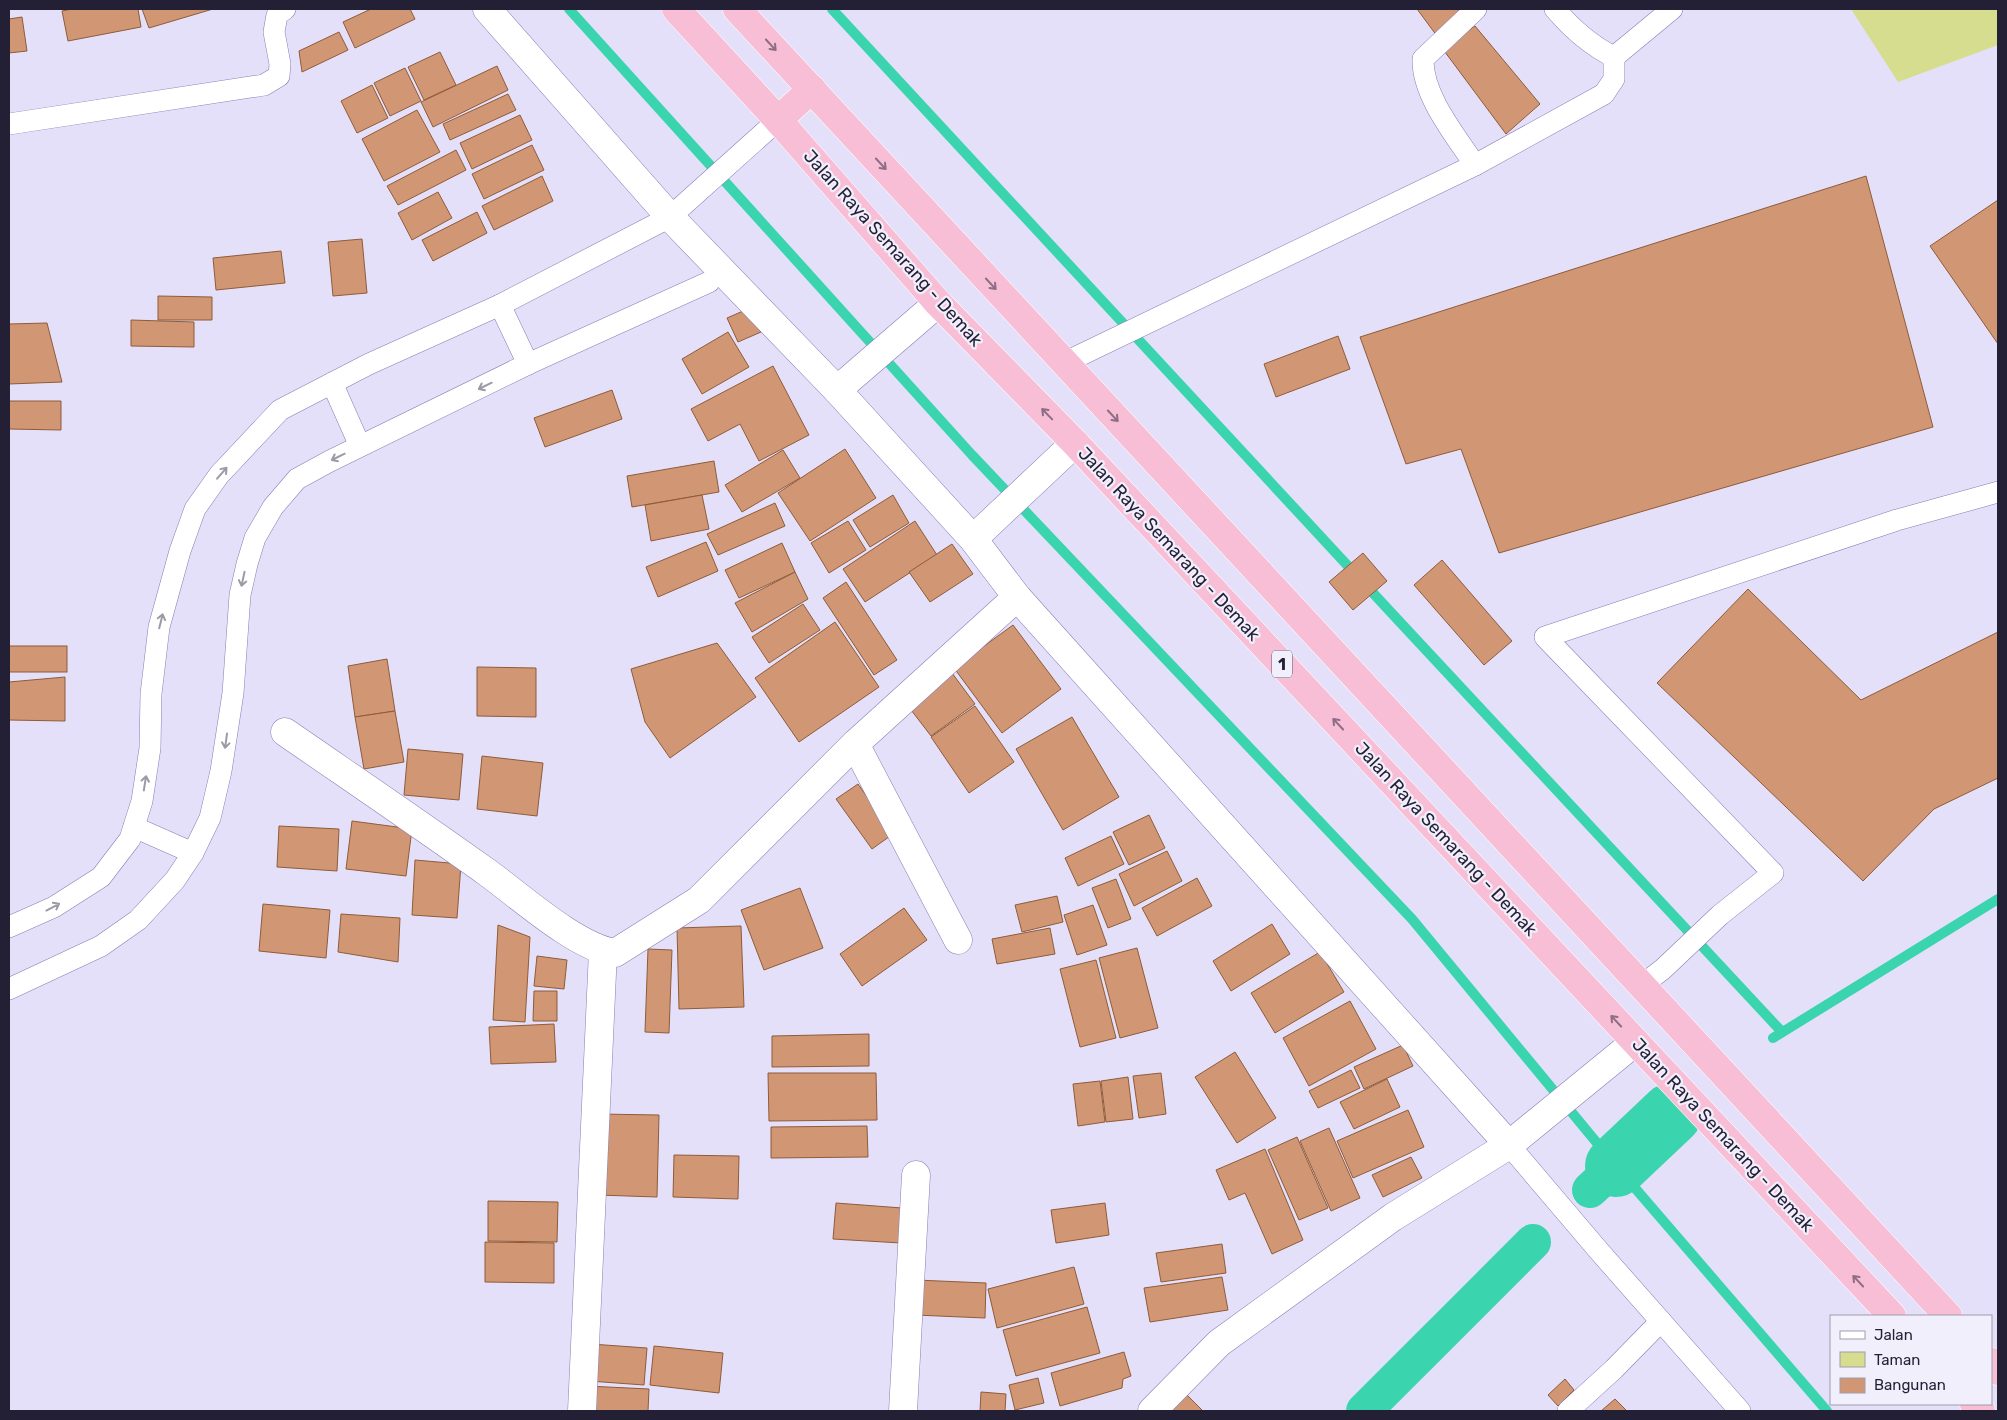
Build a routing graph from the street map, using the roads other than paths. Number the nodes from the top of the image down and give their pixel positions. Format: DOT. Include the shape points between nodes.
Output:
graph roads {
  1 [pos="285,9"];
  2 [pos="487,9"];
  3 [pos="676,9"];
  4 [pos="738,9"];
  5 [pos="1476,9"];
  6 [pos="1555,9"];
  7 [pos="1672,9"];
  8 [pos="1614,57"];
  9 [pos="812,89"];
  10 [pos="9,124"];
  11 [pos="769,128"];
  12 [pos="1475,165"];
  13 [pos="670,217"];
  14 [pos="709,282"];
  15 [pos="500,305"];
  16 [pos="930,309"];
  17 [pos="1064,363"];
  18 [pos="528,364"];
  19 [pos="846,382"];
  20 [pos="332,383"];
  21 [pos="1075,443"];
  22 [pos="360,446"];
  23 [pos="1998,492"];
  24 [pos="978,533"];
  25 [pos="1017,597"];
  26 [pos="285,732"];
  27 [pos="855,744"];
  28 [pos="134,827"];
  29 [pos="193,854"];
  30 [pos="9,927"];
  31 [pos="958,940"];
  32 [pos="603,951"];
  33 [pos="1641,986"];
  34 [pos="9,988"];
  35 [pos="1624,1050"];
  36 [pos="1516,1139"];
  37 [pos="916,1175"];
  38 [pos="1891,1315"];
  39 [pos="1947,1315"];
  40 [pos="1661,1321"];
  41 [pos="582,1411"];
  42 [pos="903,1411"];
  43 [pos="1152,1411"];
  44 [pos="1568,1411"];
  45 [pos="1740,1411"];
  1 -- 10 [label="lane" via="277,15 274,32 279,76 264,84"];
  2 -- 13 [label="street"];
  3 -- 11 [label="highway, Jalan Raya Semarang - Demak / 1"];
  4 -- 9 [label="highway, one-way"];
  5 -- 12 [label="lane" via="1423,58 1422,71 1432,97"];
  6 -- 8 [label="lane" via="1594,47"];
  7 -- 8 [label="lane"];
  8 -- 12 [label="lane" via="1614,79 1604,94"];
  9 -- 11 [label="highway"];
  9 -- 17 [label="highway, one-way"];
  11 -- 13 [label="lane"];
  11 -- 16 [label="highway, Jalan Raya Semarang - Demak / 1"];
  12 -- 17 [label="lane"];
  13 -- 15 [label="lane"];
  13 -- 19 [label="street"];
  14 -- 18 [label="lane"];
  15 -- 18 [label="lane"];
  15 -- 20 [label="lane"];
  16 -- 19 [label="street"];
  21 -- 16 [label="highway, Jalan Raya Semarang - Demak / 1, one-way"];
  17 -- 33 [label="highway, one-way"];
  18 -- 22 [label="lane, one-way"];
  19 -- 24 [label="street"];
  20 -- 22 [label="lane"];
  28 -- 20 [label="lane, one-way" via="142,801 150,748 151,694 159,627 195,509 219,475 280,410"];
  21 -- 24 [label="street"];
  35 -- 21 [label="highway, Jalan Raya Semarang - Demak / 1, one-way"];
  22 -- 29 [label="lane, one-way" via="297,480 272,507 255,538 240,596 233,693 221,771 210,818"];
  23 -- 33 [label="lane" via="1897,520 1545,637 1773,873 1720,915"];
  24 -- 25 [label="street"];
  25 -- 27 [label="street"];
  25 -- 36 [label="street"];
  26 -- 32 [label="street" via="489,873 561,927"];
  27 -- 31 [label="street"];
  27 -- 32 [label="street" via="699,900 615,953"];
  28 -- 29 [label="lane"];
  30 -- 28 [label="lane, one-way" via="54,906 101,877 130,839"];
  29 -- 34 [label="lane" via="175,880 138,920 101,946"];
  32 -- 41 [label="street"];
  33 -- 39 [label="highway"];
  35 -- 36 [label="street"];
  38 -- 35 [label="highway, Jalan Raya Semarang - Demak / 1, one-way"];
  36 -- 40 [label="lane"];
  36 -- 43 [label="street" via="1393,1217 1219,1343"];
  37 -- 42 [label="street"];
  40 -- 44 [label="lane"];
  40 -- 45 [label="lane"];
}
